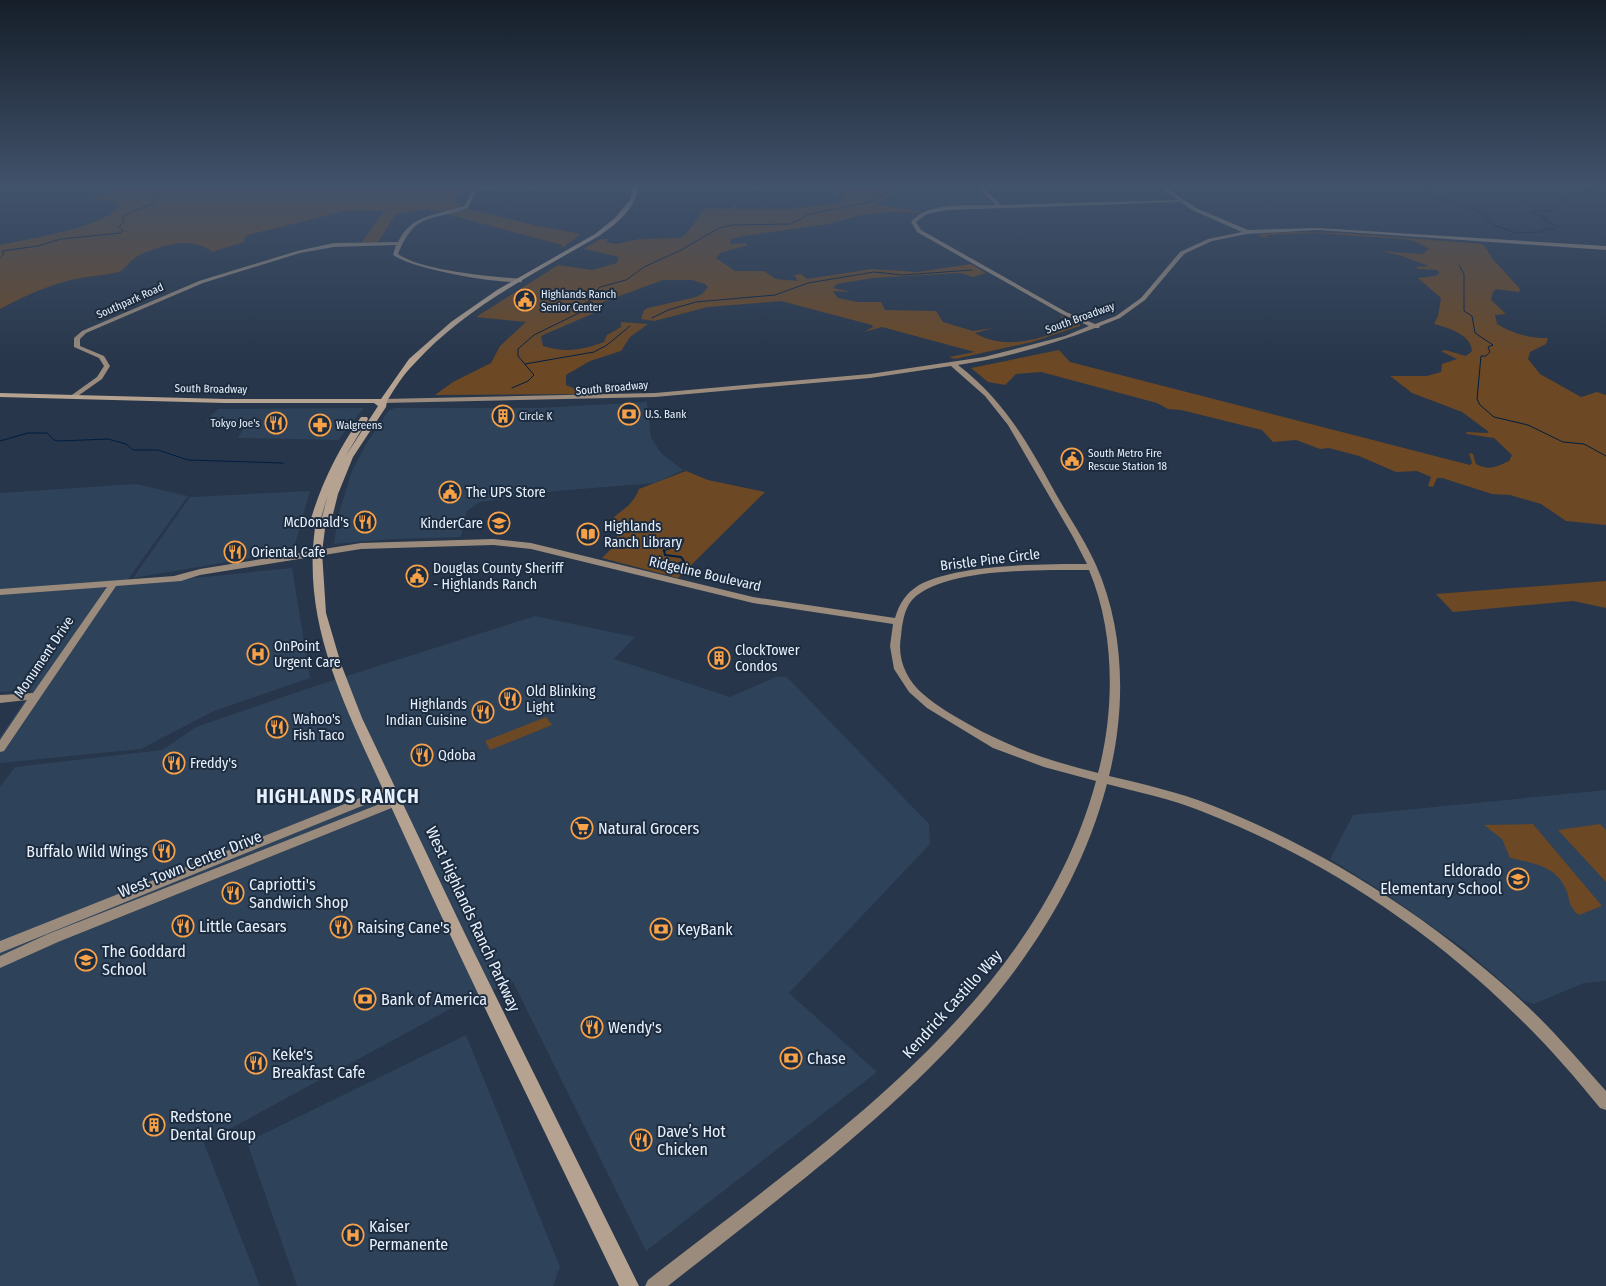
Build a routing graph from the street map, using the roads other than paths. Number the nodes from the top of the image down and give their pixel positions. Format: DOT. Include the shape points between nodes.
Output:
graph roads {
  1 [pos="367,244"];
  2 [pos="400,244"];
  3 [pos="582,244"];
  4 [pos="942,244"];
  5 [pos="1201,244"];
  6 [pos="1546,244"];
  7 [pos="1606,248"];
  8 [pos="520,281"];
  9 [pos="1096,327"];
  10 [pos="953,364"];
  11 [pos="0,395"];
  12 [pos="73,397"];
  13 [pos="383,401"];
  14 [pos="317,556"];
  15 [pos="1093,567"];
  16 [pos="113,584"];
  17 [pos="0,592"];
  18 [pos="899,622"];
  19 [pos="36,696"];
  20 [pos="0,699"];
  21 [pos="0,748"];
  22 [pos="1104,778"];
  23 [pos="392,796"];
  24 [pos="0,947"];
  25 [pos="0,962"];
  26 [pos="1606,1103"];
  27 [pos="629,1286"];
  28 [pos="654,1286"];
  1 -- 12 [label="street, Southpark Road" via="334,245 299,252 200,282 84,332 77,338 77,347 102,357 107,366 100,378"];
  2 -- 8 [label="street" via="395,254 403,261"];
  3 -- 8 [label="main road, West Highlands Ranch Parkway"];
  4 -- 9 [label="street" via="1064,313"];
  5 -- 9 [label="street, South Broadway" via="1174,261 1137,305 1120,317"];
  6 -- 7 [label="street, South Broadway"];
  8 -- 13 [label="main road, West Highlands Ranch Parkway" via="443,332 412,362"];
  9 -- 10 [label="street, South Broadway" via="1016,352"];
  10 -- 13 [label="street, South Broadway" via="870,376 640,399 439,404"];
  10 -- 15 [label="street, Kendrick Castillo Way" via="984,390 1004,414"];
  11 -- 12 [label="main road, South Broadway"];
  12 -- 13 [label="main road, South Broadway"];
  13 -- 14 [label="main road, West Highlands Ranch Parkway" via="349,457 333,494 326,522 320,528"];
  14 -- 16 [label="street, Ridgeline Boulevard" via="200,578"];
  14 -- 18 [label="street, Ridgeline Boulevard" via="401,550 417,545 493,542 531,546 728,595"];
  14 -- 23 [label="main road, West Highlands Ranch Parkway" via="321,613 338,674"];
  15 -- 18 [label="street, Bristle Pine Circle" via="1000,570 938,580 908,598"];
  15 -- 22 [label="street, Kendrick Castillo Way" via="1109,616 1116,674 1116,706"];
  16 -- 17 [label="street, Ridgeline Boulevard"];
  16 -- 19 [label="street, Monument Drive"];
  18 -- 22 [label="street, Bristle Pine Circle" via="893,647 895,658 905,680 926,702 995,745"];
  19 -- 20 [label="street"];
  19 -- 21 [label="street, Monument Drive"];
  22 -- 26 [label="street, Bristle Pine Circle" via="1204,807 1271,836 1357,882 1442,942 1530,1019"];
  22 -- 28 [label="street, Kendrick Castillo Way" via="1092,816 1064,879 1025,946 979,1005 904,1084"];
  23 -- 24 [label="street, West Town Center Drive"];
  23 -- 25 [label="street, West Town Center Drive"];
  23 -- 27 [label="main road, West Highlands Ranch Parkway"];
}
